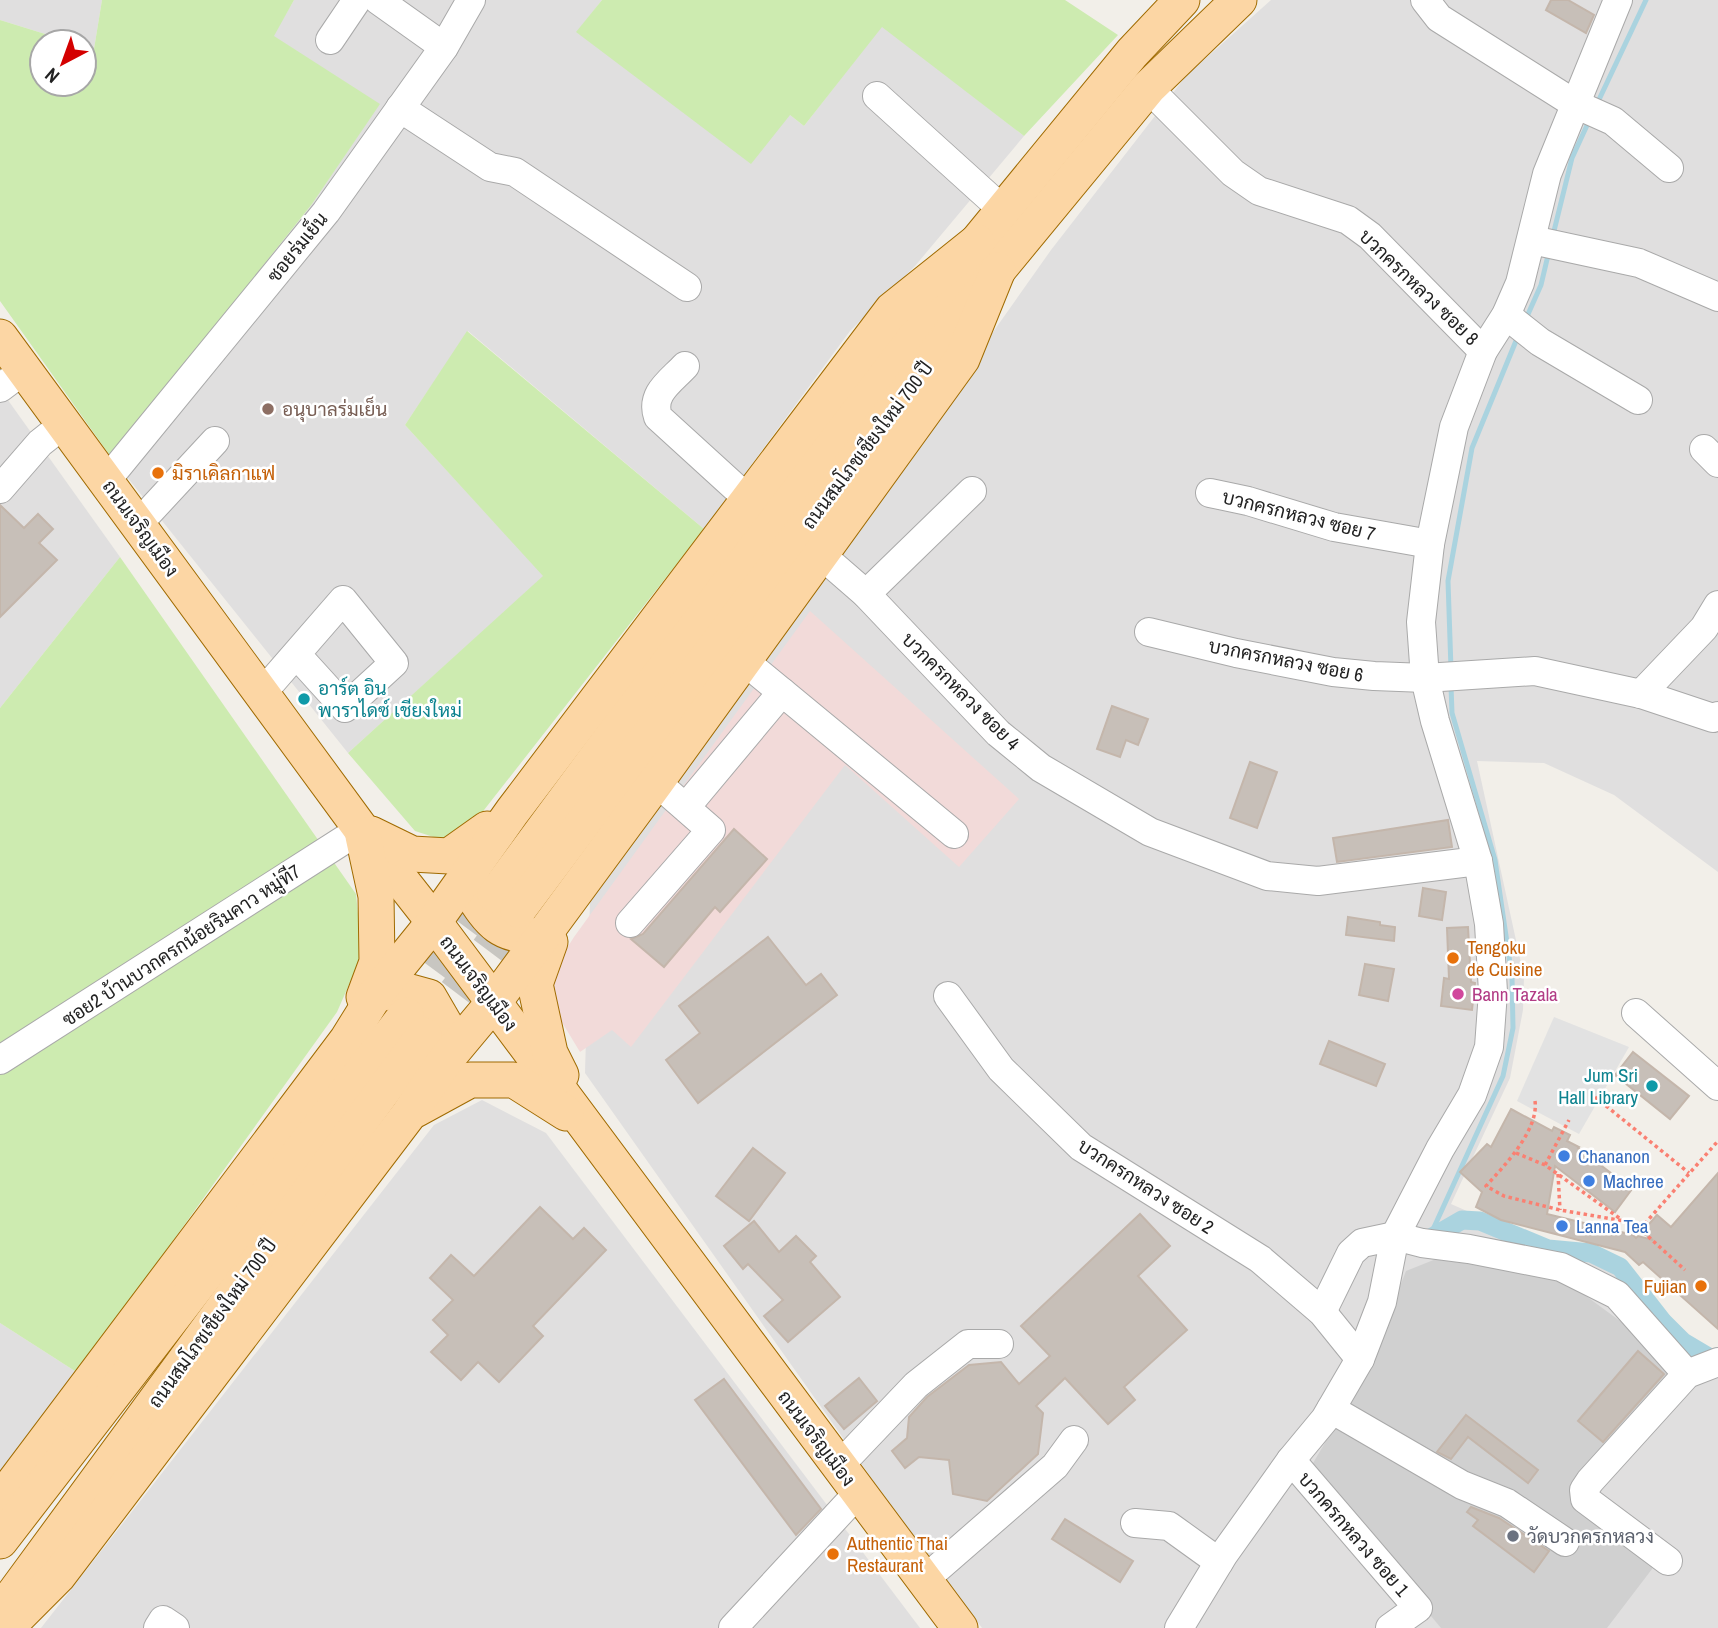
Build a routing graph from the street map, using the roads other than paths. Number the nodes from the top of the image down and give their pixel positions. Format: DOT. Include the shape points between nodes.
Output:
graph roads {
  1 [pos="357,0"];
  2 [pos="378,0"];
  3 [pos="471,0"];
  4 [pos="1182,0"];
  5 [pos="1239,0"];
  6 [pos="1425,0"];
  7 [pos="1618,0"];
  8 [pos="330,40"];
  9 [pos="444,47"];
  10 [pos="1148,88"];
  11 [pos="877,96"];
  12 [pos="1575,104"];
  13 [pos="400,108"];
  14 [pos="1669,168"];
  15 [pos="1003,210"];
  16 [pos="1532,240"];
  17 [pos="977,242"];
  18 [pos="998,270"];
  19 [pos="687,287"];
  20 [pos="1718,297"];
  21 [pos="1506,315"];
  22 [pos="0,337"];
  23 [pos="1483,351"];
  24 [pos="685,366"];
  25 [pos="12,379"];
  26 [pos="1638,400"];
  27 [pos="64,424"];
  28 [pos="215,441"];
  29 [pos="106,481"];
  30 [pos="0,489"];
  31 [pos="972,491"];
  32 [pos="1210,493"];
  33 [pos="748,499"];
  34 [pos="138,524"];
  35 [pos="1430,544"];
  36 [pos="820,554"];
  37 [pos="866,594"];
  38 [pos="1718,605"];
  39 [pos="1149,632"];
  40 [pos="296,654"];
  41 [pos="744,661"];
  42 [pos="1425,678"];
  43 [pos="263,692"];
  44 [pos="782,692"];
  45 [pos="1641,694"];
  46 [pos="1718,716"];
  47 [pos="656,782"];
  48 [pos="686,807"];
  49 [pos="512,812"];
  50 [pos="361,829"];
  51 [pos="954,834"];
  52 [pos="1478,861"];
  53 [pos="474,864"];
  54 [pos="565,903"];
  55 [pos="434,922"];
  56 [pos="630,923"];
  57 [pos="541,936"];
  58 [pos="375,995"];
  59 [pos="948,996"];
  60 [pos="494,1002"];
  61 [pos="1636,1013"];
  62 [pos="425,1037"];
  63 [pos="347,1040"];
  64 [pos="0,1060"];
  65 [pos="1718,1086"];
  66 [pos="409,1114"];
  67 [pos="584,1124"];
  68 [pos="1395,1236"];
  69 [pos="1322,1312"];
  70 [pos="999,1345"];
  71 [pos="1360,1359"];
  72 [pos="1718,1362"];
  73 [pos="1687,1374"];
  74 [pos="1331,1409"];
  75 [pos="1074,1440"];
  76 [pos="1291,1460"];
  77 [pos="848,1480"];
  78 [pos="0,1501"];
  79 [pos="1135,1523"];
  80 [pos="0,1541"];
  81 [pos="1565,1542"];
  82 [pos="1668,1561"];
  83 [pos="1219,1562"];
  84 [pos="924,1580"];
  85 [pos="0,1612"];
  86 [pos="6,1628"];
  87 [pos="158,1628"];
  88 [pos="175,1628"];
  89 [pos="733,1628"];
  90 [pos="960,1628"];
  91 [pos="1179,1628"];
  92 [pos="1390,1628"];
  1 -- 8 [label="street"];
  2 -- 9 [label="street"];
  3 -- 9 [label="street, ซอยร่มเย็น"];
  4 -- 15 [label="main road, ถนนสมโภชเชียงใหม่ 700 ปี" via="1132,53"];
  5 -- 10 [label="main road, ถนนสมโภชเชียงใหม่ 700 ปี"];
  6 -- 12 [label="street" via="1439,18"];
  7 -- 12 [label="street"];
  9 -- 13 [label="street, ซอยร่มเย็น"];
  10 -- 18 [label="main road, ถนนสมโภชเชียงใหม่ 700 ปี"];
  10 -- 23 [label="street, บวกครกหลวง ซอย 8" via="1233,173 1259,191 1348,220 1370,236"];
  11 -- 15 [label="street"];
  12 -- 14 [label="street" via="1613,121"];
  12 -- 16 [label="street" via="1547,174"];
  13 -- 19 [label="street" via="490,167 515,172"];
  13 -- 29 [label="street, ซอยร่มเย็น" via="326,212"];
  15 -- 17 [label="main road, ถนนสมโภชเชียงใหม่ 700 ปี"];
  16 -- 20 [label="street" via="1639,263"];
  16 -- 21 [label="street"];
  17 -- 18 [label="main road, ถนนสมโภชเชียงใหม่ 700 ปี" via="507,902"];
  17 -- 33 [label="main road" via="892,310"];
  18 -- 36 [label="main road" via="962,359"];
  21 -- 23 [label="street"];
  21 -- 26 [label="street" via="1540,342"];
  22 -- 25 [label="main road, ถนนเจริญเมือง"];
  23 -- 35 [label="street" via="1454,427"];
  24 -- 33 [label="street" via="657,396 657,417"];
  25 -- 27 [label="main road, ถนนเจริญเมือง"];
  27 -- 29 [label="main road, ถนนเจริญเมือง"];
  27 -- 30 [label="street" via="40,443"];
  28 -- 34 [label="street"];
  29 -- 34 [label="main road, ถนนเจริญเมือง"];
  31 -- 37 [label="street"];
  32 -- 35 [label="street, บวกครกหลวง ซอย 7" via="1334,527"];
  33 -- 49 [label="main road"];
  34 -- 43 [label="main road, ถนนเจริญเมือง"];
  35 -- 42 [label="street" via="1421,622"];
  36 -- 37 [label="street, บวกครกหลวง ซอย 4"];
  36 -- 41 [label="main road"];
  37 -- 52 [label="street, บวกครกหลวง ซอย 4" via="998,733 1041,768 1150,832 1267,876 1318,881"];
  38 -- 45 [label="street" via="1703,628"];
  39 -- 42 [label="street, บวกครกหลวง ซอย 6" via="1333,672"];
  40 -- 40 [label="street" via="343,600 394,663 345,708"];
  40 -- 43 [label="street"];
  41 -- 44 [label="street"];
  41 -- 47 [label="main road"];
  42 -- 45 [label="street, บวกครกหลวง ซอย 6" via="1535,671"];
  42 -- 52 [label="street"];
  43 -- 50 [label="main road, ถนนเจริญเมือง"];
  44 -- 48 [label="street"];
  44 -- 51 [label="street"];
  45 -- 46 [label="street, บวกครกหลวง ซอย 6"];
  47 -- 48 [label="street"];
  47 -- 54 [label="main road"];
  48 -- 56 [label="street" via="711,830"];
  49 -- 50 [label="main road" via="449,856 412,854"];
  49 -- 53 [label="main road"];
  50 -- 55 [label="main road, ถนนเจริญเมือง"];
  50 -- 63 [label="main road" via="376,896 377,962"];
  50 -- 64 [label="street, ซอย2 บ้านบวกครกน้อยริมคาว หมู่ที7"];
  52 -- 68 [label="street" via="1489,924 1493,992 1489,1047 1472,1095"];
  53 -- 55 [label="main road"];
  53 -- 57 [label="main road" via="470,891 491,923 519,936"];
  54 -- 57 [label="main road"];
  54 -- 67 [label="main road" via="535,984 550,1053"];
  55 -- 58 [label="main road"];
  55 -- 60 [label="main road, ถนนเจริญเมือง"];
  57 -- 60 [label="main road"];
  58 -- 62 [label="main road" via="400,989 429,997 447,1028"];
  58 -- 63 [label="main road"];
  59 -- 69 [label="street, บวกครกหลวง ซอย 2" via="1001,1069 1081,1147 1260,1259"];
  60 -- 62 [label="main road"];
  60 -- 67 [label="main road, ถนนเจริญเมือง"];
  61 -- 65 [label="street"];
  62 -- 66 [label="main road"];
  62 -- 80 [label="main road, ถนนสมโภชเชียงใหม่ 700 ปี"];
  62 -- 85 [label="main road, ถนนสมโภชเชียงใหม่ 700 ปี"];
  63 -- 78 [label="main road"];
  66 -- 67 [label="main road" via="470,1080 514,1080"];
  66 -- 86 [label="main road" via="58,1576"];
  67 -- 77 [label="main road, ถนนเจริญเมือง"];
  68 -- 69 [label="street" via="1362,1243 1350,1253"];
  68 -- 71 [label="street" via="1382,1302"];
  68 -- 73 [label="street" via="1561,1267 1618,1295"];
  69 -- 71 [label="street, บวกครกหลวง ซอย 2"];
  70 -- 77 [label="street" via="968,1344 916,1385"];
  71 -- 74 [label="street"];
  72 -- 73 [label="street"];
  73 -- 82 [label="street" via="1584,1490 1585,1499"];
  74 -- 76 [label="street"];
  74 -- 81 [label="street" via="1462,1485 1507,1503"];
  75 -- 84 [label="street" via="1055,1466"];
  76 -- 83 [label="street"];
  76 -- 92 [label="street, บวกครกหลวง ซอย 1" via="1418,1608"];
  77 -- 84 [label="main road, ถนนเจริญเมือง"];
  77 -- 89 [label="street"];
  79 -- 83 [label="street" via="1169,1526"];
  83 -- 91 [label="street"];
  84 -- 90 [label="main road, ถนนเจริญเมือง"];
  87 -- 88 [label="street" via="163,1620"];
}
